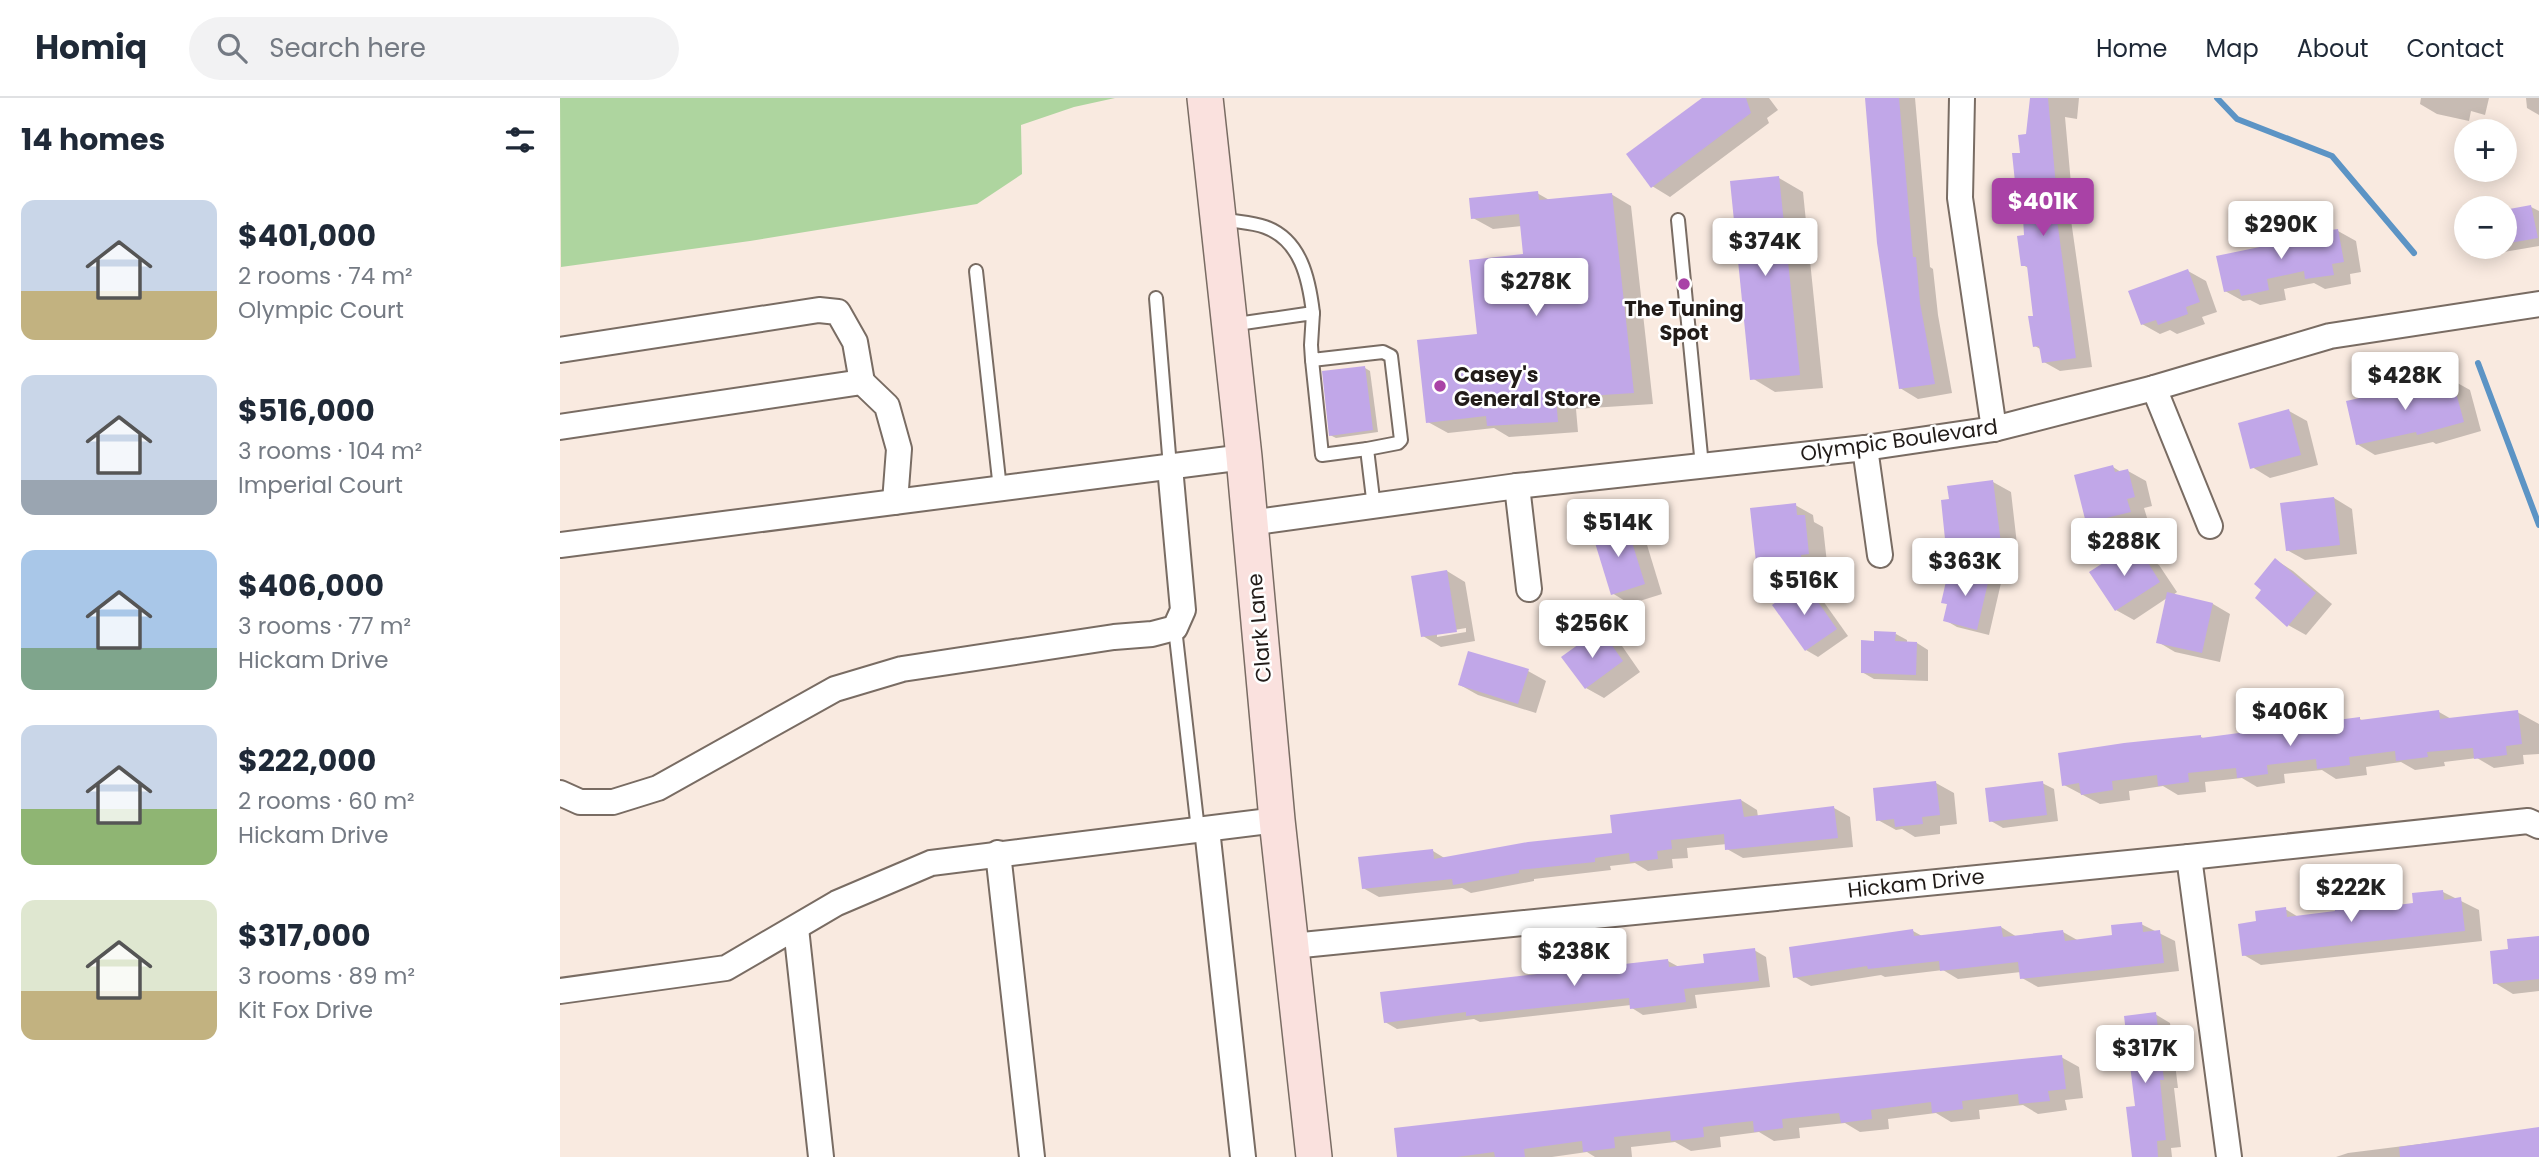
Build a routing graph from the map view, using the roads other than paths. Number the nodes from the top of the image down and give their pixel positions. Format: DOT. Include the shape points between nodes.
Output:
graph roads {
  1 [pos="1205,98"];
  2 [pos="1962,98"];
  3 [pos="1218,219"];
  4 [pos="1678,220"];
  5 [pos="976,271"];
  6 [pos="1156,298"];
  7 [pos="2539,304"];
  8 [pos="1313,313"];
  9 [pos="1230,325"];
  10 [pos="560,350"];
  11 [pos="1312,360"];
  12 [pos="862,382"];
  13 [pos="2154,388"];
  14 [pos="560,426"];
  15 [pos="1994,429"];
  16 [pos="1865,448"];
  17 [pos="1367,449"];
  18 [pos="1244,457"];
  19 [pos="1702,466"];
  20 [pos="1170,467"];
  21 [pos="1517,486"];
  22 [pos="1000,489"];
  23 [pos="895,502"];
  24 [pos="1374,507"];
  25 [pos="1249,523"];
  26 [pos="2210,526"];
  27 [pos="560,545"];
  28 [pos="1881,555"];
  29 [pos="1529,589"];
  30 [pos="1175,628"];
  31 [pos="560,793"];
  32 [pos="1277,820"];
  33 [pos="2539,827"];
  34 [pos="1203,830"];
  35 [pos="998,853"];
  36 [pos="2189,857"];
  37 [pos="796,928"];
  38 [pos="1292,946"];
  39 [pos="560,991"];
  40 [pos="821,1157"];
  41 [pos="1032,1157"];
  42 [pos="1243,1157"];
  43 [pos="1314,1157"];
  44 [pos="2229,1157"];
  1 -- 3 [label="main road, Clark Lane"];
  2 -- 15 [label="street" via="1960,198"];
  3 -- 8 [label="lane" via="1266,227 1292,244 1310,281"];
  3 -- 9 [label="main road, Clark Lane"];
  4 -- 19 [label="lane"];
  5 -- 22 [label="lane"];
  6 -- 20 [label="lane"];
  7 -- 13 [label="street, Olympic Boulevard" via="2330,336"];
  8 -- 9 [label="lane"];
  8 -- 11 [label="lane"];
  9 -- 18 [label="main road, Clark Lane"];
  10 -- 12 [label="street" via="820,310 838,312 855,342"];
  11 -- 17 [label="lane" via="1322,455"];
  11 -- 17 [label="lane" via="1383,352 1391,356 1401,440"];
  12 -- 14 [label="street"];
  12 -- 23 [label="street" via="887,407 899,449"];
  13 -- 15 [label="street, Olympic Boulevard"];
  13 -- 26 [label="street"];
  15 -- 16 [label="street, Olympic Boulevard"];
  16 -- 19 [label="street, Olympic Boulevard"];
  16 -- 28 [label="street"];
  17 -- 24 [label="lane"];
  18 -- 20 [label="street"];
  18 -- 25 [label="main road, Clark Lane"];
  19 -- 21 [label="street, Olympic Boulevard"];
  20 -- 22 [label="street"];
  20 -- 30 [label="street" via="1183,610"];
  21 -- 24 [label="street, Olympic Boulevard"];
  21 -- 29 [label="street"];
  22 -- 23 [label="street"];
  23 -- 27 [label="street"];
  24 -- 25 [label="street, Olympic Boulevard"];
  25 -- 32 [label="main road, Clark Lane"];
  30 -- 31 [label="street" via="902,669 835,689 658,788 613,802 580,802"];
  30 -- 34 [label="lane"];
  32 -- 34 [label="street"];
  32 -- 38 [label="main road, Clark Lane"];
  33 -- 36 [label="street, Hickam Drive" via="2528,821"];
  34 -- 35 [label="street"];
  34 -- 42 [label="street"];
  35 -- 37 [label="street" via="931,863 837,903"];
  35 -- 41 [label="street"];
  36 -- 38 [label="street, Hickam Drive"];
  36 -- 44 [label="street"];
  37 -- 39 [label="street" via="726,968"];
  37 -- 40 [label="street"];
  38 -- 43 [label="main road, Clark Lane"];
}
